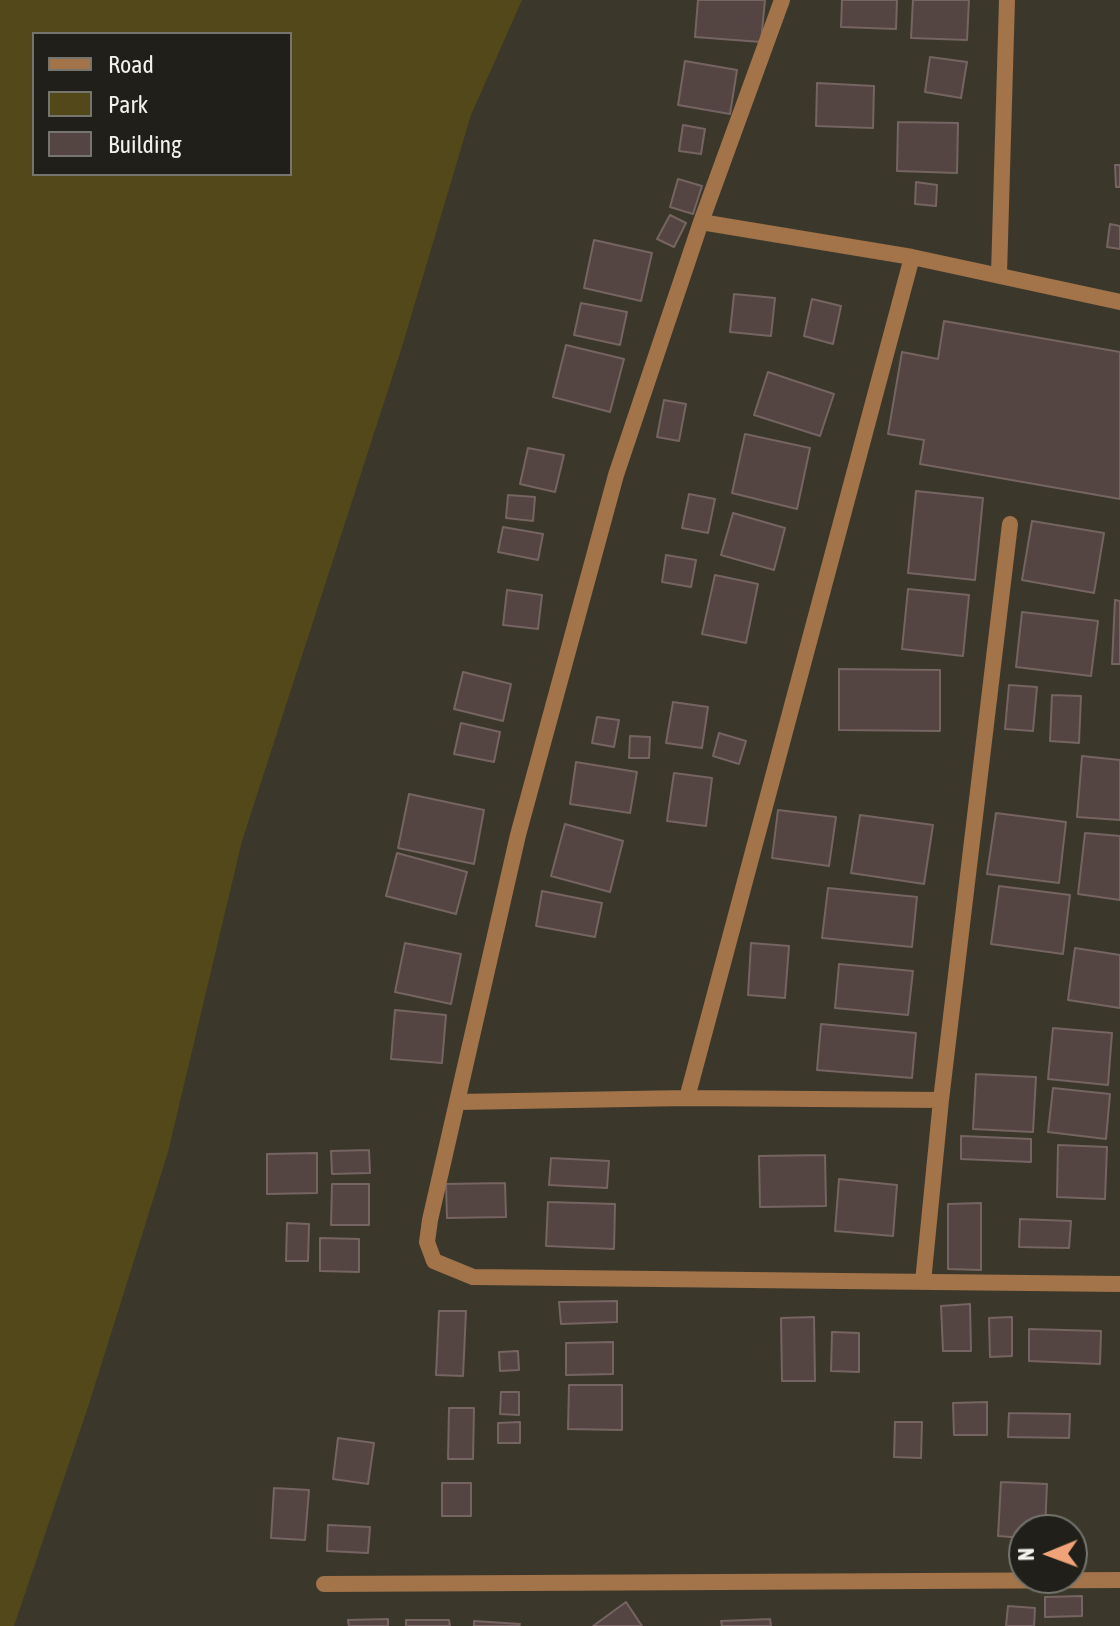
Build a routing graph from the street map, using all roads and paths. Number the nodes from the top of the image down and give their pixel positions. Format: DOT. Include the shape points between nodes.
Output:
graph roads {
  1 [pos="782,0"];
  2 [pos="1007,0"];
  3 [pos="701,222"];
  4 [pos="912,257"];
  5 [pos="999,274"];
  6 [pos="1120,302"];
  7 [pos="1010,524"];
  8 [pos="687,1098"];
  9 [pos="941,1100"];
  10 [pos="458,1102"];
  11 [pos="923,1282"];
  12 [pos="1120,1284"];
  13 [pos="1120,1580"];
  14 [pos="324,1584"];
  1 -- 3 [label="street"];
  2 -- 5 [label="street"];
  3 -- 4 [label="street"];
  3 -- 10 [label="street" via="616,475 518,835"];
  4 -- 5 [label="street"];
  4 -- 8 [label="street"];
  5 -- 6 [label="street"];
  7 -- 9 [label="street"];
  8 -- 9 [label="street"];
  8 -- 10 [label="street"];
  9 -- 11 [label="street"];
  10 -- 11 [label="street" via="427,1242 434,1261 456,1272 473,1277"];
  11 -- 12 [label="street"];
  13 -- 14 [label="street"];
}
